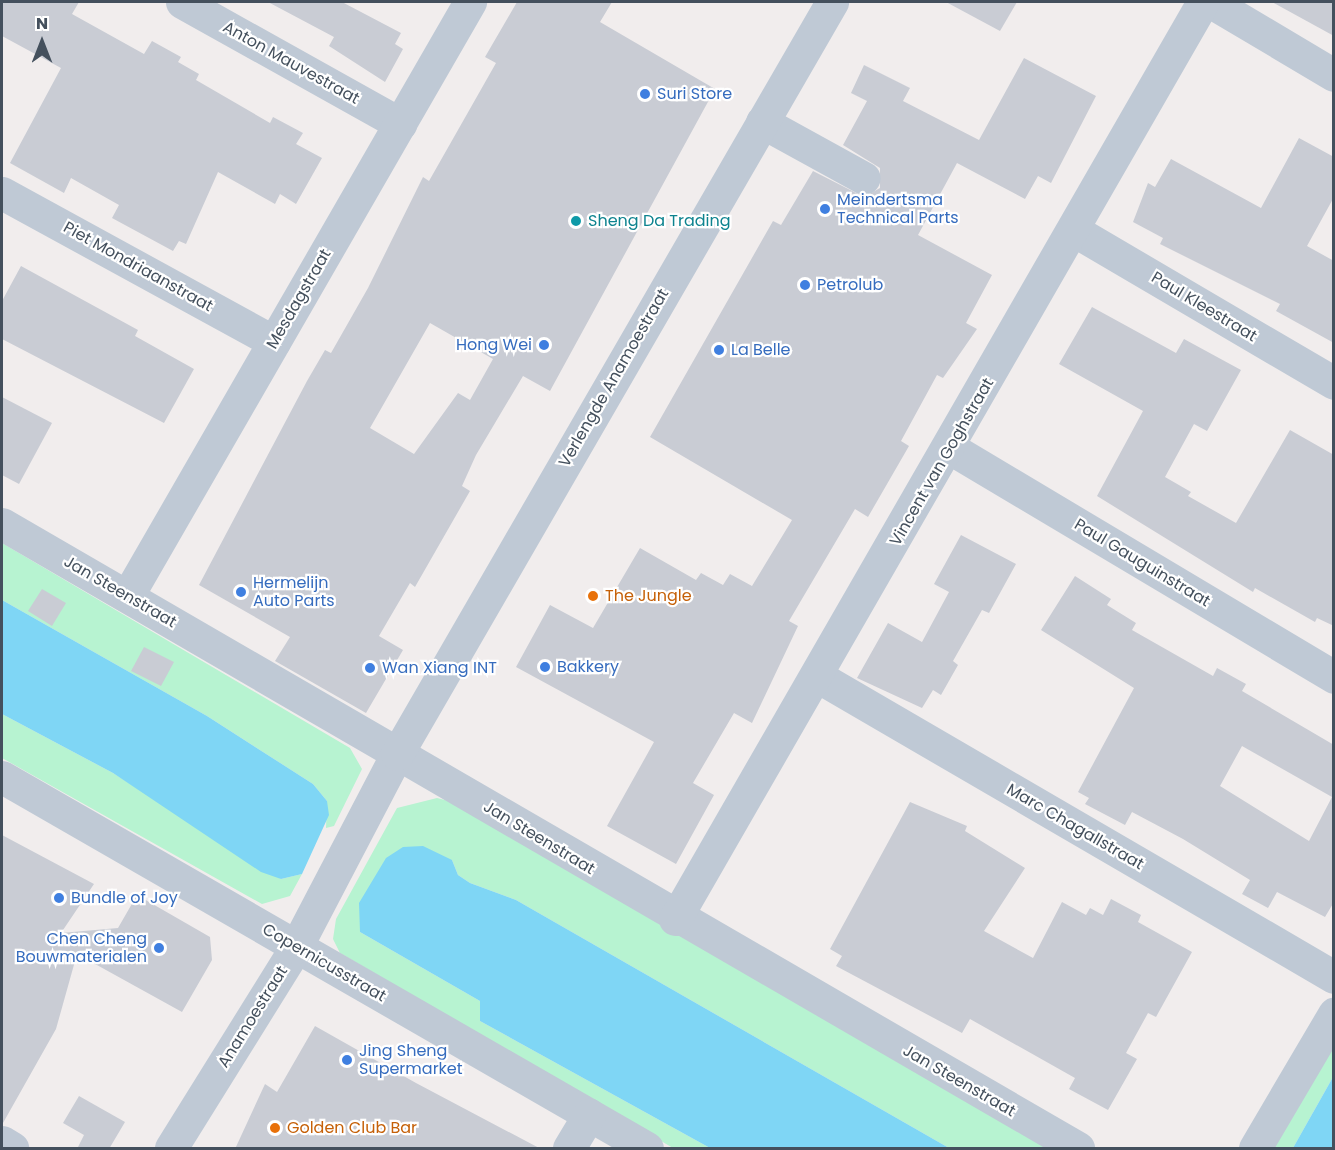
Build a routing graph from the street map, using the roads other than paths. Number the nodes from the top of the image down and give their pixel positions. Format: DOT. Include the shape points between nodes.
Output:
graph roads {
  1 [pos="182,2"];
  2 [pos="470,2"];
  3 [pos="832,2"];
  4 [pos="1203,2"];
  5 [pos="1211,2"];
  6 [pos="1334,75"];
  7 [pos="762,122"];
  8 [pos="400,124"];
  9 [pos="864,178"];
  10 [pos="2,193"];
  11 [pos="1075,231"];
  12 [pos="274,342"];
  13 [pos="1334,383"];
  14 [pos="950,448"];
  15 [pos="2,524"];
  16 [pos="128,596"];
  17 [pos="816,676"];
  18 [pos="1334,677"];
  19 [pos="396,754"];
  20 [pos="2,777"];
  21 [pos="675,919"];
  22 [pos="296,947"];
  23 [pos="1334,977"];
  24 [pos="1334,1014"];
  25 [pos="589,1115"];
  26 [pos="2,1142"];
  27 [pos="12,1149"];
  28 [pos="171,1149"];
  29 [pos="569,1149"];
  30 [pos="647,1149"];
  31 [pos="1078,1149"];
  32 [pos="1255,1149"];
  1 -- 8 [label="street, Anton Mauvestraat"];
  2 -- 8 [label="street, Mesdagstraat"];
  3 -- 7 [label="street, Verlengde Anamoestraat"];
  4 -- 11 [label="street, Vincent van Goghstraat"];
  5 -- 6 [label="street"];
  7 -- 9 [label="street"];
  7 -- 19 [label="street, Verlengde Anamoestraat"];
  8 -- 12 [label="street, Mesdagstraat"];
  10 -- 12 [label="street, Piet Mondriaanstraat"];
  11 -- 13 [label="street, Paul Kleestraat"];
  11 -- 14 [label="street, Vincent van Goghstraat"];
  12 -- 16 [label="street, Mesdagstraat"];
  14 -- 17 [label="street, Vincent van Goghstraat"];
  14 -- 18 [label="street, Paul Gauguinstraat"];
  15 -- 16 [label="street, Jan Steenstraat"];
  16 -- 19 [label="street, Jan Steenstraat"];
  17 -- 21 [label="street, Vincent van Goghstraat"];
  17 -- 23 [label="street, Marc Chagallstraat"];
  19 -- 21 [label="street, Jan Steenstraat"];
  19 -- 22 [label="street, Anamoestraat"];
  20 -- 22 [label="street, Copernicusstraat"];
  21 -- 31 [label="street, Jan Steenstraat"];
  22 -- 25 [label="street, Copernicusstraat"];
  22 -- 28 [label="street, Anamoestraat"];
  24 -- 32 [label="street"];
  25 -- 29 [label="street"];
  25 -- 30 [label="street, Copernicusstraat"];
  26 -- 27 [label="street"];
}
